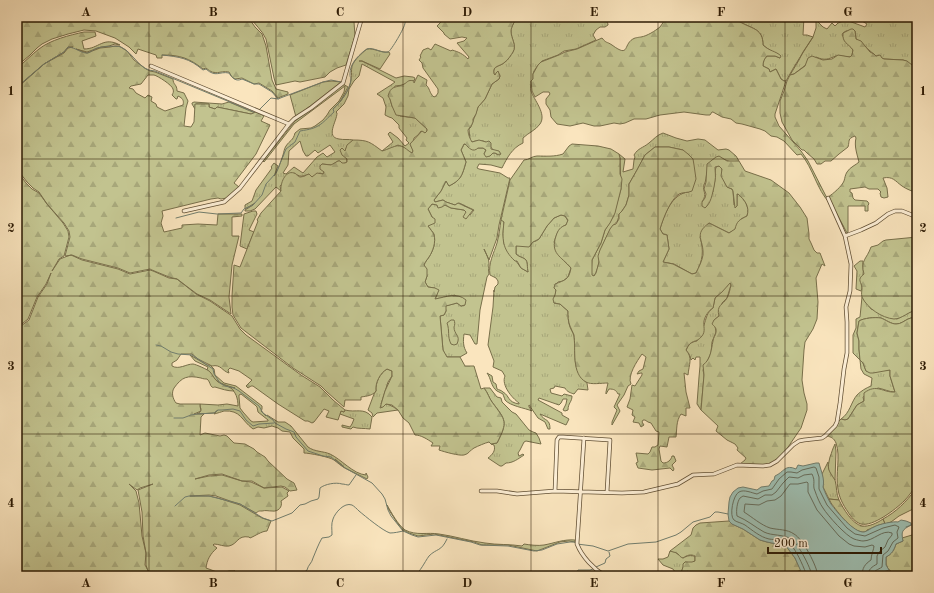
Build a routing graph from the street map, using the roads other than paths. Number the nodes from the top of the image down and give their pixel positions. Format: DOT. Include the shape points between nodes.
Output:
graph roads {
  1 [pos="362,17"];
  2 [pos="151,66"];
  3 [pos="289,124"];
  4 [pos="828,198"];
  5 [pos="184,211"];
  6 [pos="917,217"];
  7 [pos="845,236"];
  8 [pos="584,438"];
  9 [pos="481,491"];
  10 [pos="555,491"];
  11 [pos="580,491"];
  12 [pos="607,492"];
  13 [pos="605,576"];
  1 -- 3 [label="street" via="343,83"];
  2 -- 3 [label="street"];
  3 -- 5 [label="street" via="240,188 224,202"];
  4 -- 7 [label="street"];
  6 -- 7 [label="street" via="895,211 876,223"];
  7 -- 12 [label="street" via="851,264 850,291 846,307 847,353 837,422 833,429 822,438 799,441 777,461 767,466 737,465 714,474 693,475 678,484 644,492"];
  8 -- 10 [label="street" via="559,437 557,440"];
  8 -- 11 [label="street"];
  8 -- 12 [label="street" via="610,440"];
  9 -- 10 [label="street" via="517,494"];
  10 -- 11 [label="street"];
  11 -- 12 [label="street"];
  11 -- 13 [label="street" via="577,544 586,559"];
}
